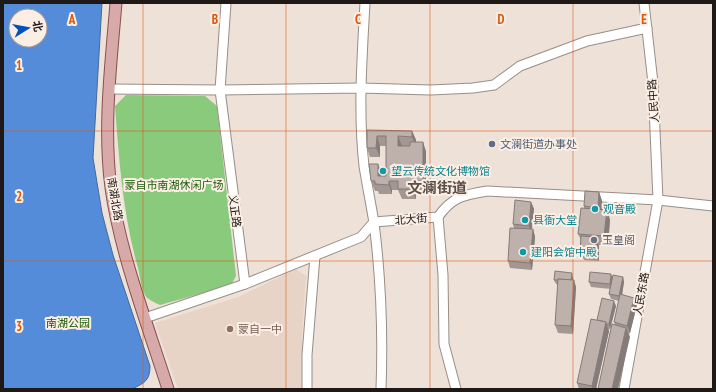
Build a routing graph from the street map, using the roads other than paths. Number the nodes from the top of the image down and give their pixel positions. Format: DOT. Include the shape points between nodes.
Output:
graph roads {
  1 [pos="116,3"];
  2 [pos="226,3"];
  3 [pos="365,3"];
  4 [pos="644,3"];
  5 [pos="647,28"];
  6 [pos="360,88"];
  7 [pos="109,89"];
  8 [pos="220,90"];
  9 [pos="658,200"];
  10 [pos="713,206"];
  11 [pos="438,217"];
  12 [pos="374,222"];
  13 [pos="315,256"];
  14 [pos="245,284"];
  15 [pos="145,318"];
  16 [pos="168,389"];
  17 [pos="307,389"];
  18 [pos="381,389"];
  19 [pos="456,389"];
  20 [pos="624,389"];
  1 -- 7 [label="main road, 南湖北路"];
  2 -- 8 [label="street, 义正路"];
  3 -- 6 [label="street"];
  4 -- 5 [label="street, 人民中路"];
  5 -- 6 [label="street" via="586,41 520,66 494,85 431,90"];
  5 -- 9 [label="street, 人民中路"];
  6 -- 8 [label="street"];
  6 -- 12 [label="street" via="364,166"];
  7 -- 8 [label="street"];
  7 -- 15 [label="main road, 南湖北路" via="111,188"];
  8 -- 14 [label="street, 义正路"];
  9 -- 10 [label="street, 北大街"];
  9 -- 11 [label="street, 北大街" via="487,191 457,198 446,205"];
  9 -- 20 [label="street, 人民东路"];
  11 -- 12 [label="street, 北大街"];
  11 -- 19 [label="street" via="443,275 444,344"];
  12 -- 13 [label="street" via="361,238"];
  12 -- 18 [label="street" via="382,335"];
  13 -- 14 [label="street"];
  13 -- 17 [label="street" via="307,347"];
  14 -- 15 [label="street"];
  15 -- 16 [label="main road, 南湖北路"];
}
